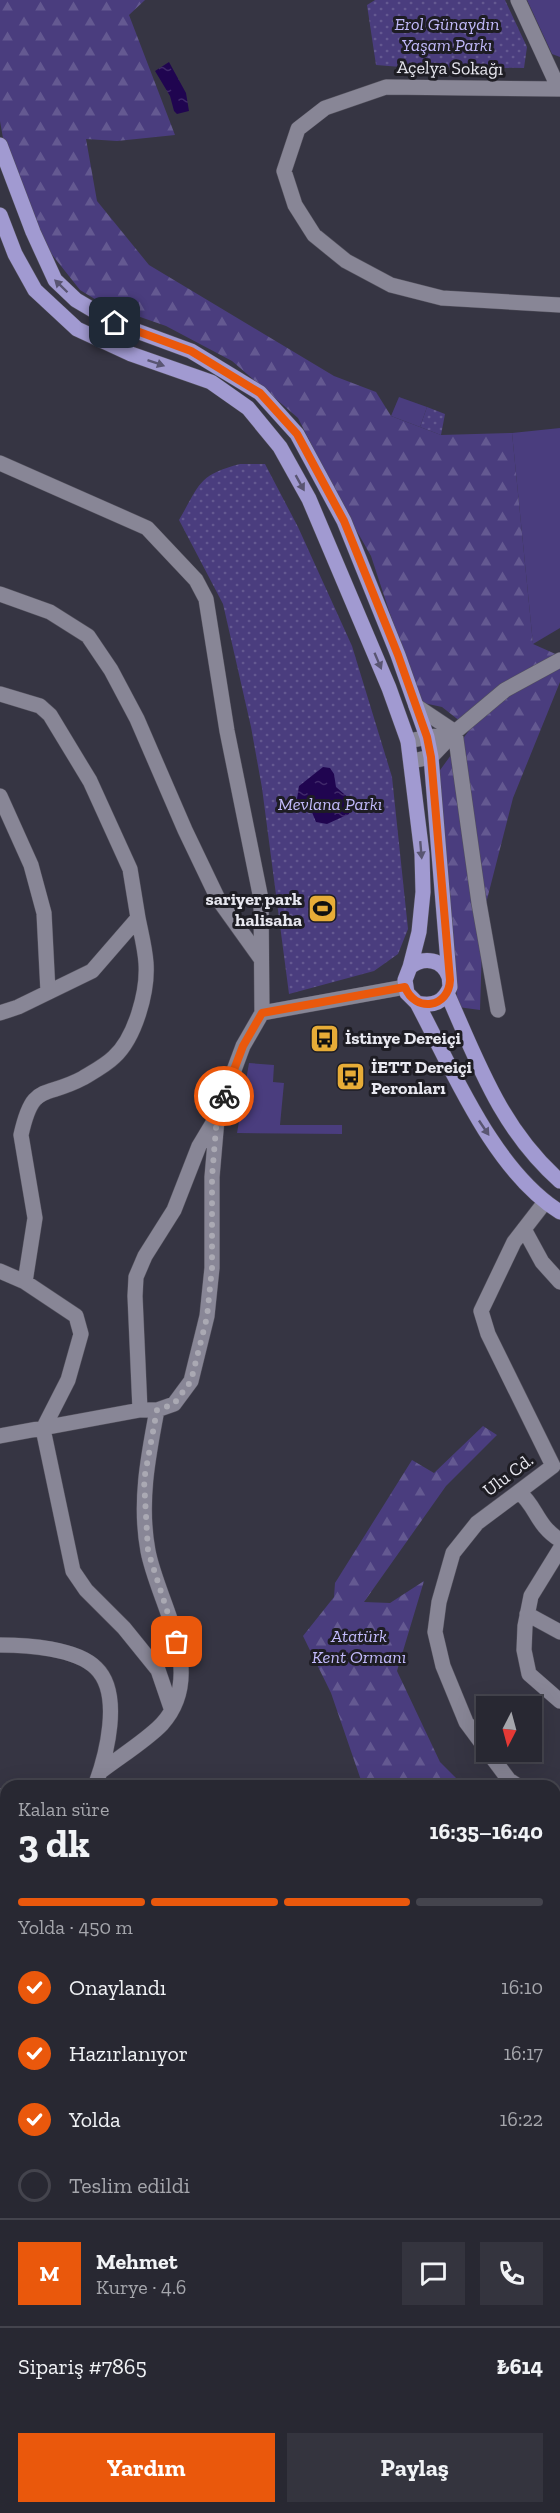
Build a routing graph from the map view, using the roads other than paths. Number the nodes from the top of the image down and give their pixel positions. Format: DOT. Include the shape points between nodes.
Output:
graph roads {
  1 [pos="518,0"];
  2 [pos="560,89"];
  3 [pos="0,145"];
  4 [pos="0,215"];
  5 [pos="560,305"];
  6 [pos="0,463"];
  7 [pos="0,594"];
  8 [pos="560,660"];
  9 [pos="0,694"];
  10 [pos="416,706"];
  11 [pos="455,732"];
  12 [pos="427,737"];
  13 [pos="408,741"];
  14 [pos="431,757"];
  15 [pos="412,761"];
  16 [pos="0,796"];
  17 [pos="138,918"];
  18 [pos="261,959"];
  19 [pos="410,967"];
  20 [pos="449,986"];
  21 [pos="405,987"];
  22 [pos="48,992"];
  23 [pos="417,1003"];
  24 [pos="498,1010"];
  25 [pos="0,1013"];
  26 [pos="262,1013"];
  27 [pos="217,1116"];
  28 [pos="560,1181"];
  29 [pos="545,1203"];
  30 [pos="560,1212"];
  31 [pos="524,1228"];
  32 [pos="0,1271"];
  33 [pos="25,1282"];
  34 [pos="560,1282"];
  35 [pos="140,1410"];
  36 [pos="157,1410"];
  37 [pos="43,1429"];
  38 [pos="0,1436"];
  39 [pos="556,1467"];
  40 [pos="519,1492"];
  41 [pos="560,1540"];
  42 [pos="560,1549"];
  43 [pos="527,1614"];
  44 [pos="560,1632"];
  45 [pos="0,1645"];
  46 [pos="560,1701"];
  47 [pos="171,1708"];
  48 [pos="476,1735"];
  49 [pos="496,1762"];
  50 [pos="98,1779"];
  51 [pos="509,1780"];
  1 -- 2 [label="street"];
  2 -- 5 [label="street, Açelya Sokağı" via="386,87 325,108 298,129 284,171 295,205 314,235 346,261 391,285 442,298"];
  10 -- 3 [label="main road, one-way" via="344,521 297,434 260,393 191,351 115,323 76,300 55,280"];
  4 -- 13 [label="main road, one-way" via="35,290 77,329 131,354 211,381 248,408 280,447 326,537"];
  6 -- 18 [label="street" via="147,528 196,580 206,599 227,731 261,899"];
  7 -- 18 [label="street" via="50,612 87,636 111,670 137,719 218,899"];
  8 -- 11 [label="street" via="505,690"];
  9 -- 17 [label="street" via="40,706 50,716 90,781 130,869"];
  10 -- 11 [label="street"];
  10 -- 12 [label="main road"];
  11 -- 12 [label="street"];
  11 -- 14 [label="street"];
  11 -- 24 [label="street"];
  12 -- 13 [label="street"];
  12 -- 14 [label="main road"];
  13 -- 15 [label="main road"];
  14 -- 15 [label="street"];
  14 -- 20 [label="main road"];
  15 -- 19 [label="main road, one-way" via="423,892"];
  16 -- 22 [label="street" via="31,866 44,914"];
  17 -- 22 [label="street" via="92,971"];
  17 -- 33 [label="street" via="146,965 137,1021 115,1057 82,1078 42,1093 32,1101 24,1121 21,1135 35,1218"];
  18 -- 26 [label="street"];
  19 -- 20 [label="main road" via="430,960 444,966"];
  19 -- 21 [label="main road"];
  20 -- 23 [label="main road" via="443,999 431,1005"];
  20 -- 28 [label="main road" via="488,1085 513,1131"];
  21 -- 23 [label="main road"];
  21 -- 26 [label="street"];
  22 -- 25 [label="street"];
  23 -- 29 [label="main road, one-way" via="475,1114 505,1158"];
  26 -- 27 [label="street" via="243,1046"];
  27 -- 35 [label="street" via="199,1146 174,1210 136,1277"];
  27 -- 36 [label="street" via="207,1317 191,1381 174,1404"];
  29 -- 30 [label="main road"];
  29 -- 31 [label="street, Ulu Cd."];
  31 -- 34 [label="street" via="542,1262"];
  31 -- 39 [label="street, Ulu Cd." via="481,1311 488,1334"];
  32 -- 33 [label="street"];
  33 -- 37 [label="street" via="76,1316 81,1334 68,1380"];
  35 -- 36 [label="street"];
  35 -- 37 [label="street"];
  36 -- 47 [label="street" via="144,1480 148,1551 182,1661"];
  37 -- 38 [label="street"];
  37 -- 47 [label="street" via="73,1571 158,1670"];
  39 -- 40 [label="street, Ulu Cd."];
  40 -- 41 [label="street" via="546,1531"];
  40 -- 48 [label="street, Ulu Cd." via="477,1522 453,1553 439,1602 435,1632 443,1666 466,1722"];
  42 -- 43 [label="street" via="531,1596"];
  43 -- 44 [label="street"];
  43 -- 46 [label="street" via="524,1650 529,1674"];
  45 -- 50 [label="street" via="22,1645 79,1656 97,1669 111,1702 105,1757"];
  47 -- 50 [label="street" via="162,1724"];
  49 -- 51 [label="street, Ulu Cd."];
}
